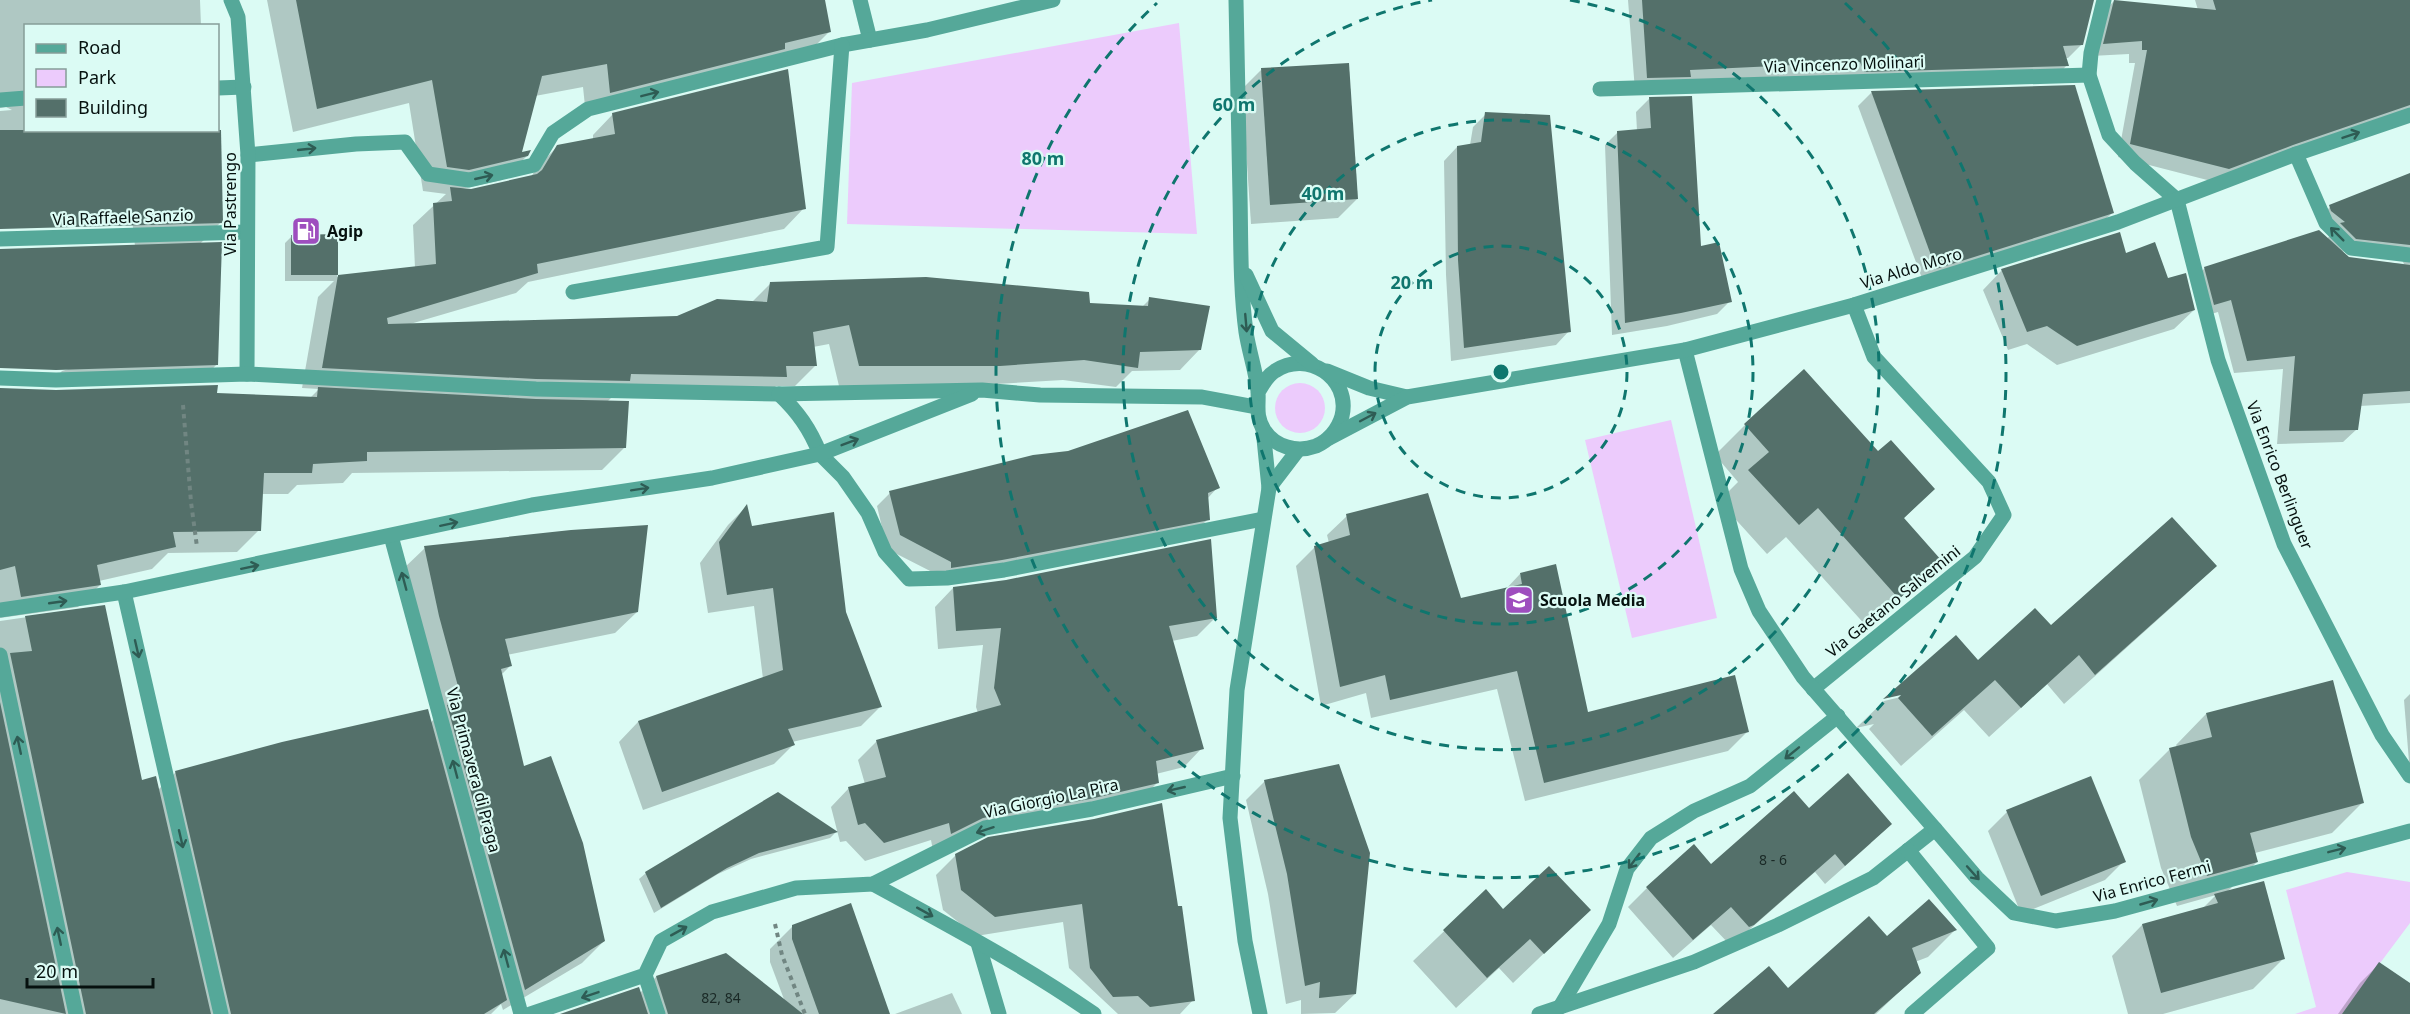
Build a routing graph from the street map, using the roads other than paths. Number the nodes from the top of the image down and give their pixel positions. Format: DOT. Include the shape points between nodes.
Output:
graph roads {
  1 [pos="231,0"];
  2 [pos="860,0"];
  3 [pos="1053,0"];
  4 [pos="1236,0"];
  5 [pos="2104,0"];
  6 [pos="870,40"];
  7 [pos="842,45"];
  8 [pos="2089,75"];
  9 [pos="244,87"];
  10 [pos="219,88"];
  11 [pos="1600,89"];
  12 [pos="24,98"];
  13 [pos="0,100"];
  14 [pos="2410,115"];
  15 [pos="2296,154"];
  16 [pos="248,155"];
  17 [pos="2177,200"];
  18 [pos="248,232"];
  19 [pos="0,239"];
  20 [pos="2410,255"];
  21 [pos="1241,265"];
  22 [pos="573,292"];
  23 [pos="1854,304"];
  24 [pos="1685,350"];
  25 [pos="1318,367"];
  26 [pos="247,374"];
  27 [pos="0,378"];
  28 [pos="982,390"];
  29 [pos="779,394"];
  30 [pos="1407,397"];
  31 [pos="1257,400"];
  32 [pos="1263,429"];
  33 [pos="1329,438"];
  34 [pos="1298,450"];
  35 [pos="820,454"];
  36 [pos="1269,488"];
  37 [pos="1263,519"];
  38 [pos="391,536"];
  39 [pos="124,592"];
  40 [pos="0,610"];
  41 [pos="0,654"];
  42 [pos="1813,689"];
  43 [pos="1838,716"];
  44 [pos="1233,776"];
  45 [pos="2410,776"];
  46 [pos="1935,829"];
  47 [pos="2410,831"];
  48 [pos="1908,850"];
  49 [pos="873,884"];
  50 [pos="978,943"];
  51 [pos="645,975"];
  52 [pos="1560,1007"];
  53 [pos="76,1014"];
  54 [pos="221,1014"];
  55 [pos="521,1014"];
  56 [pos="530,1014"];
  57 [pos="658,1014"];
  58 [pos="999,1014"];
  59 [pos="1094,1014"];
  60 [pos="1260,1014"];
  61 [pos="1539,1014"];
  62 [pos="1912,1014"];
  1 -- 9 [label="street, Via Pastrengo" via="237,17"];
  2 -- 6 [label="street"];
  3 -- 6 [label="street"];
  4 -- 21 [label="street"];
  5 -- 8 [label="street"];
  6 -- 7 [label="street"];
  16 -- 7 [label="street, one-way" via="405,142 428,174 469,180 534,165 554,133 588,109"];
  7 -- 22 [label="street" via="827,247"];
  8 -- 11 [label="street, Via Vincenzo Molinari"];
  8 -- 17 [label="street" via="2109,135"];
  9 -- 10 [label="street"];
  9 -- 16 [label="street, Via Pastrengo"];
  12 -- 13 [label="street"];
  15 -- 14 [label="street, Via Aldo Moro, one-way"];
  15 -- 17 [label="street, Via Aldo Moro"];
  20 -- 15 [label="street, one-way" via="2351,248 2326,223"];
  16 -- 18 [label="street, Via Pastrengo"];
  17 -- 23 [label="street, Via Aldo Moro"];
  17 -- 45 [label="street, Via Enrico Berlinguer" via="2218,360 2284,544 2382,735"];
  18 -- 19 [label="street, Via Raffaele Sanzio"];
  18 -- 26 [label="street, Via Pastrengo"];
  21 -- 25 [label="street" via="1272,331"];
  21 -- 31 [label="street, one-way"];
  23 -- 24 [label="street, Via Aldo Moro"];
  23 -- 42 [label="street, Via Gaetano Salvemini" via="1874,357 1989,482 2004,515 1975,557"];
  24 -- 30 [label="street, Via Aldo Moro"];
  24 -- 42 [label="street" via="1741,569 1759,611"];
  25 -- 30 [label="street, Via Aldo Moro" via="1369,388"];
  25 -- 31 [label="street" via="1286,365 1274,371 1265,380"];
  25 -- 33 [label="street" via="1337,384 1343,403 1342,416"];
  26 -- 27 [label="street"];
  26 -- 29 [label="street" via="536,390"];
  28 -- 29 [label="street"];
  28 -- 31 [label="street"];
  35 -- 28 [label="street, one-way"];
  29 -- 35 [label="street" via="799,414"];
  33 -- 30 [label="street, Via Aldo Moro, one-way"];
  31 -- 32 [label="street"];
  32 -- 34 [label="street" via="1278,444"];
  32 -- 36 [label="street"];
  33 -- 34 [label="street"];
  34 -- 36 [label="street"];
  35 -- 37 [label="street" via="843,477 867,513 885,552 909,579 1004,570"];
  38 -- 35 [label="street, one-way" via="532,505 712,478"];
  36 -- 37 [label="street"];
  37 -- 44 [label="street" via="1237,690"];
  39 -- 38 [label="street, one-way"];
  55 -- 38 [label="street, Via Primavera di Praga, one-way"];
  40 -- 39 [label="street, one-way"];
  39 -- 54 [label="street, one-way"];
  53 -- 41 [label="street, one-way"];
  42 -- 43 [label="street"];
  43 -- 46 [label="street"];
  43 -- 52 [label="street, one-way" via="1750,786 1694,811 1651,838 1628,869 1609,924"];
  44 -- 49 [label="street, Via Giorgio La Pira, one-way" via="1092,809 985,828"];
  44 -- 60 [label="street" via="1230,818 1245,941"];
  46 -- 47 [label="street, Via Enrico Fermi, one-way" via="2014,913 2056,921 2115,911"];
  46 -- 48 [label="street"];
  48 -- 52 [label="street" via="1873,878 1778,925 1695,962"];
  48 -- 62 [label="street" via="1988,948"];
  49 -- 50 [label="street, one-way"];
  51 -- 49 [label="street, Via Giorgio La Pira, one-way" via="661,941 712,912 796,888"];
  50 -- 58 [label="street"];
  50 -- 59 [label="street"];
  51 -- 56 [label="street, one-way"];
  51 -- 57 [label="street"];
  52 -- 61 [label="street"];
}
